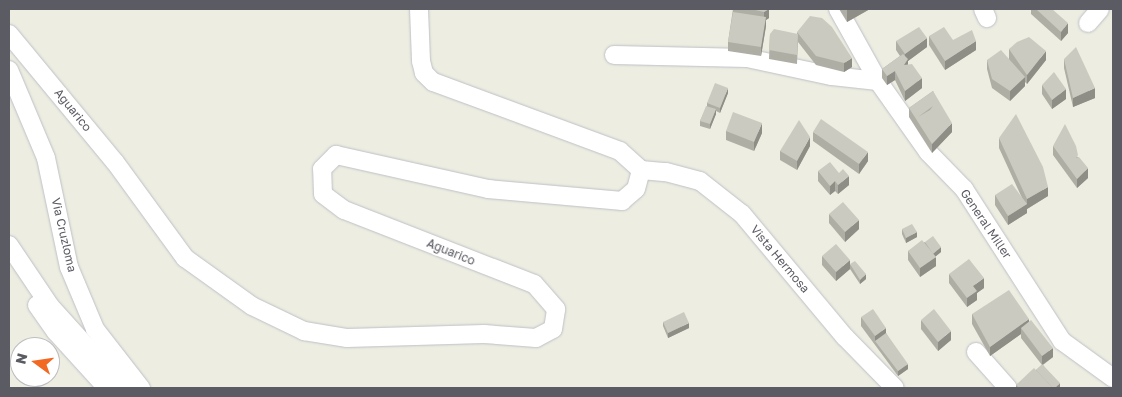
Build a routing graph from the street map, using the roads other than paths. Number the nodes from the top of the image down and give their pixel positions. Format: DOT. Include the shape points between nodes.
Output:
graph roads {
  1 [pos="419,9"];
  2 [pos="838,9"];
  3 [pos="1100,9"];
  4 [pos="1088,23"];
  5 [pos="9,34"];
  6 [pos="614,55"];
  7 [pos="9,70"];
  8 [pos="878,82"];
  9 [pos="641,170"];
  10 [pos="9,246"];
  11 [pos="9,266"];
  12 [pos="976,352"];
  13 [pos="1113,378"];
  14 [pos="108,388"];
  15 [pos="124,388"];
  16 [pos="141,388"];
  17 [pos="895,388"];
  18 [pos="1008,388"];
  1 -- 9 [label="street" via="421,61 424,74 433,82 620,151"];
  2 -- 8 [label="street, General Miller"];
  3 -- 4 [label="street"];
  5 -- 9 [label="street, Aguarico" via="115,162 185,258 252,306 304,331 347,338 484,334 536,338 553,328 556,309 534,284 344,210 323,194 322,170 336,155 488,189 622,201 636,189"];
  6 -- 8 [label="street" via="747,58"];
  7 -- 16 [label="street, Via Cruzloma" via="46,158 69,267 95,329"];
  8 -- 13 [label="street, General Miller" via="928,152 964,189 1062,341"];
  9 -- 17 [label="street, Vista Hermosa" via="666,172 700,181 742,214 845,337"];
  10 -- 15 [label="street" via="50,306"];
  11 -- 14 [label="street" via="56,332"];
  12 -- 18 [label="street"];
}
